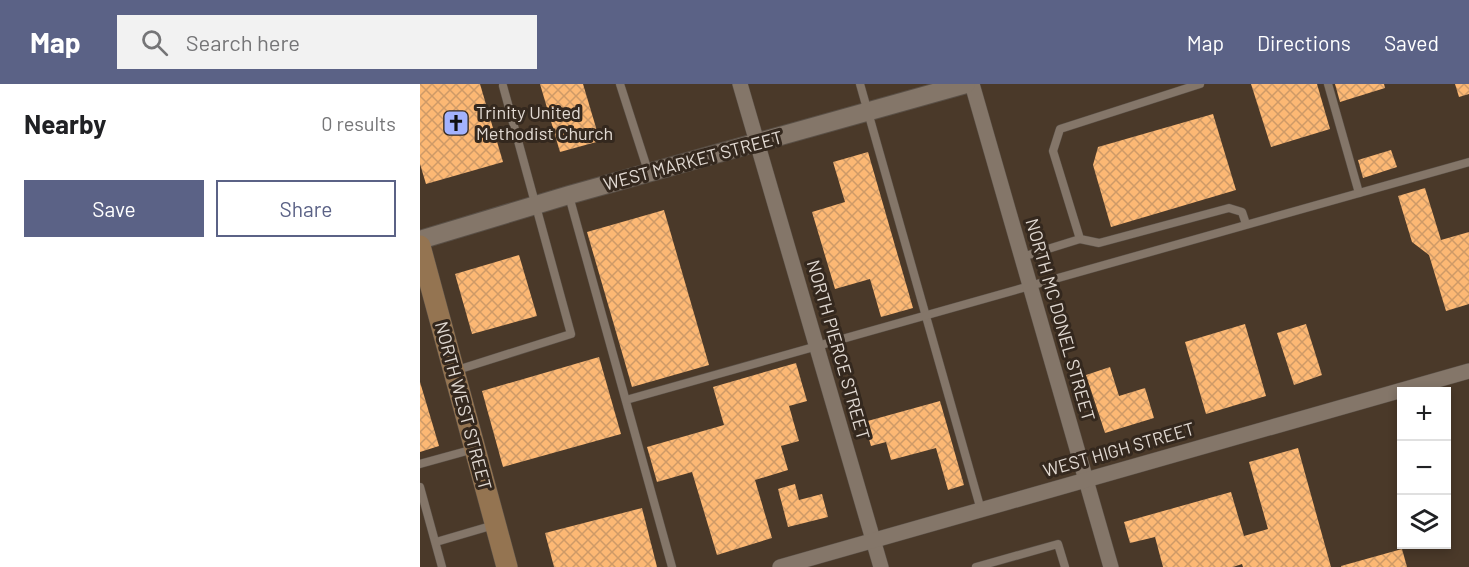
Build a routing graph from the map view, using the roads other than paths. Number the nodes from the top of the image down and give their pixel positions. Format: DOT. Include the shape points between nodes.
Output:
graph roads {
  1 [pos="620,84"];
  2 [pos="740,84"];
  3 [pos="860,84"];
  4 [pos="966,84"];
  5 [pos="972,84"];
  6 [pos="1200,84"];
  7 [pos="1328,84"];
  8 [pos="503,86"];
  9 [pos="868,112"];
  10 [pos="757,143"];
  11 [pos="1469,162"];
  12 [pos="648,173"];
  13 [pos="1359,193"];
  14 [pos="569,195"];
  15 [pos="535,205"];
  16 [pos="1246,225"];
  17 [pos="1080,239"];
  18 [pos="420,240"];
  19 [pos="420,246"];
  20 [pos="1022,257"];
  21 [pos="1030,286"];
  22 [pos="926,315"];
  23 [pos="816,346"];
  24 [pos="1469,370"];
  25 [pos="454,371"];
  26 [pos="626,400"];
  27 [pos="475,449"];
  28 [pos="420,464"];
  29 [pos="1086,480"];
  30 [pos="420,487"];
  31 [pos="981,510"];
  32 [pos="496,525"];
  33 [pos="873,541"];
  34 [pos="436,542"];
  35 [pos="442,567"];
  36 [pos="507,567"];
  37 [pos="672,567"];
  38 [pos="780,567"];
  39 [pos="880,567"];
  40 [pos="976,567"];
  41 [pos="1065,567"];
  42 [pos="1111,567"];
  1 -- 12 [label="lane"];
  2 -- 10 [label="street, NORTH PIERCE STREET"];
  3 -- 9 [label="lane"];
  4 -- 9 [label="street, WEST MARKET STREET"];
  5 -- 20 [label="street, NORTH MC DONEL STREET"];
  6 -- 17 [label="lane" via="1060,129 1053,150"];
  7 -- 13 [label="lane"];
  8 -- 15 [label="lane"];
  9 -- 10 [label="street, WEST MARKET STREET"];
  9 -- 22 [label="lane"];
  10 -- 12 [label="street, WEST MARKET STREET"];
  10 -- 23 [label="street, NORTH PIERCE STREET"];
  11 -- 13 [label="lane"];
  12 -- 14 [label="street, WEST MARKET STREET"];
  13 -- 16 [label="lane"];
  14 -- 15 [label="street, WEST MARKET STREET"];
  14 -- 26 [label="lane"];
  15 -- 18 [label="street, WEST MARKET STREET"];
  15 -- 25 [label="lane" via="571,334"];
  16 -- 17 [label="lane" via="1242,212 1229,208 1099,243"];
  16 -- 21 [label="lane"];
  17 -- 20 [label="lane"];
  19 -- 25 [label="main road, NORTH WEST STREET"];
  20 -- 21 [label="street, NORTH MC DONEL STREET"];
  21 -- 22 [label="lane"];
  21 -- 29 [label="street, NORTH MC DONEL STREET"];
  22 -- 23 [label="lane"];
  22 -- 31 [label="lane"];
  23 -- 26 [label="lane"];
  23 -- 33 [label="street, NORTH PIERCE STREET"];
  24 -- 29 [label="street, WEST HIGH STREET"];
  25 -- 27 [label="main road, NORTH WEST STREET"];
  26 -- 37 [label="lane"];
  27 -- 28 [label="lane"];
  27 -- 32 [label="main road, NORTH WEST STREET"];
  29 -- 31 [label="street, WEST HIGH STREET"];
  29 -- 42 [label="street, NORTH MC DONEL STREET"];
  30 -- 34 [label="lane"];
  31 -- 33 [label="street, WEST HIGH STREET"];
  32 -- 34 [label="lane"];
  32 -- 36 [label="main road, NORTH WEST STREET"];
  33 -- 38 [label="street, WEST HIGH STREET"];
  33 -- 39 [label="street, NORTH PIERCE STREET"];
  34 -- 35 [label="lane"];
  40 -- 41 [label="lane" via="1058,544"];
}
